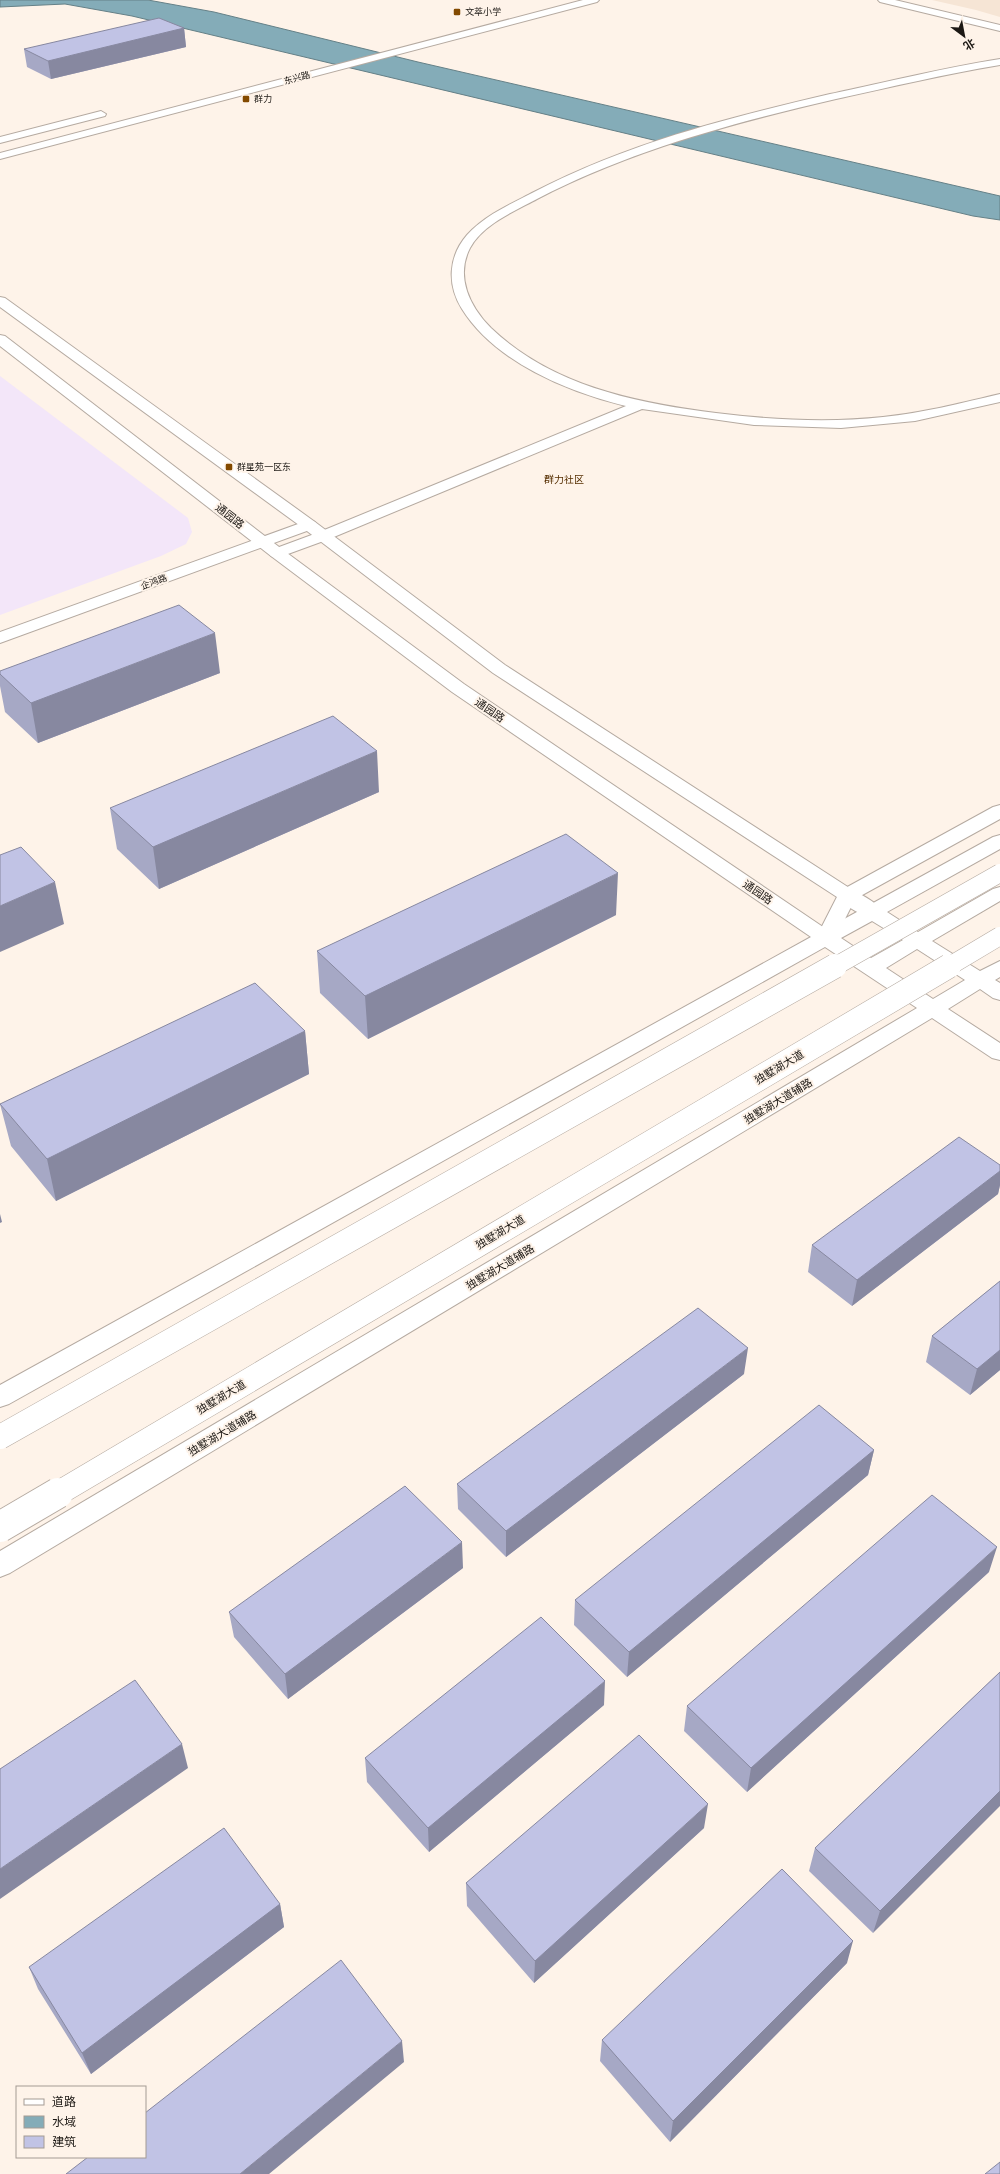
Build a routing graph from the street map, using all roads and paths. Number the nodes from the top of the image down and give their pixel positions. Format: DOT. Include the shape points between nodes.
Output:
graph roads {
  1 [pos="594,0"];
  2 [pos="883,0"];
  3 [pos="1000,28"];
  4 [pos="1000,62"];
  5 [pos="114,110"];
  6 [pos="0,140"];
  7 [pos="0,156"];
  8 [pos="0,301"];
  9 [pos="0,340"];
  10 [pos="1000,398"];
  11 [pos="641,405"];
  12 [pos="309,525"];
  13 [pos="323,536"];
  14 [pos="263,542"];
  15 [pos="278,553"];
  16 [pos="0,638"];
  17 [pos="1000,811"];
  18 [pos="1000,841"];
  19 [pos="1000,873"];
  20 [pos="1000,892"];
  21 [pos="847,895"];
  22 [pos="874,912"];
  23 [pos="1000,936"];
  24 [pos="826,938"];
  25 [pos="918,940"];
  26 [pos="870,968"];
  27 [pos="1000,968"];
  28 [pos="979,980"];
  29 [pos="1000,993"];
  30 [pos="932,1009"];
  31 [pos="1000,1053"];
  32 [pos="0,1397"];
  33 [pos="0,1438"];
  34 [pos="0,1527"];
  35 [pos="0,1565"];
  1 -- 7 [label="main road, 东兴路"];
  2 -- 3 [label="main road"];
  4 -- 11 [label="main road" via="820,100 655,144 572,177 484,226 469,240 461,255 457,281 460,296 475,319 504,345 528,361 579,388"];
  5 -- 6 [label="main road"];
  8 -- 12 [label="main road"];
  9 -- 14 [label="main road, 通园路"];
  10 -- 11 [label="main road" via="934,414 866,423 828,424 718,418"];
  11 -- 13 [label="main road"];
  12 -- 13 [label="main road"];
  12 -- 14 [label="main road, 企鸿路"];
  13 -- 15 [label="main road"];
  13 -- 21 [label="main road" via="499,669"];
  14 -- 15 [label="main road, 通园路"];
  14 -- 16 [label="main road, 企鸿路"];
  15 -- 24 [label="main road, 通园路" via="458,688"];
  17 -- 21 [label="main road"];
  18 -- 22 [label="main road"];
  19 -- 33 [label="main road, bridge"];
  20 -- 25 [label="main road"];
  21 -- 22 [label="main road"];
  21 -- 24 [label="main road"];
  22 -- 24 [label="main road"];
  22 -- 25 [label="main road"];
  23 -- 34 [label="main road, 独墅湖大道, bridge"];
  24 -- 26 [label="main road, 通园路"];
  24 -- 32 [label="main road"];
  25 -- 26 [label="main road"];
  25 -- 28 [label="main road"];
  26 -- 30 [label="main road, 通园路"];
  27 -- 28 [label="main road, 独墅湖大道辅路"];
  28 -- 29 [label="main road"];
  28 -- 30 [label="main road, 独墅湖大道辅路"];
  30 -- 31 [label="main road, 通园路"];
  30 -- 35 [label="main road, 独墅湖大道辅路"];
}
